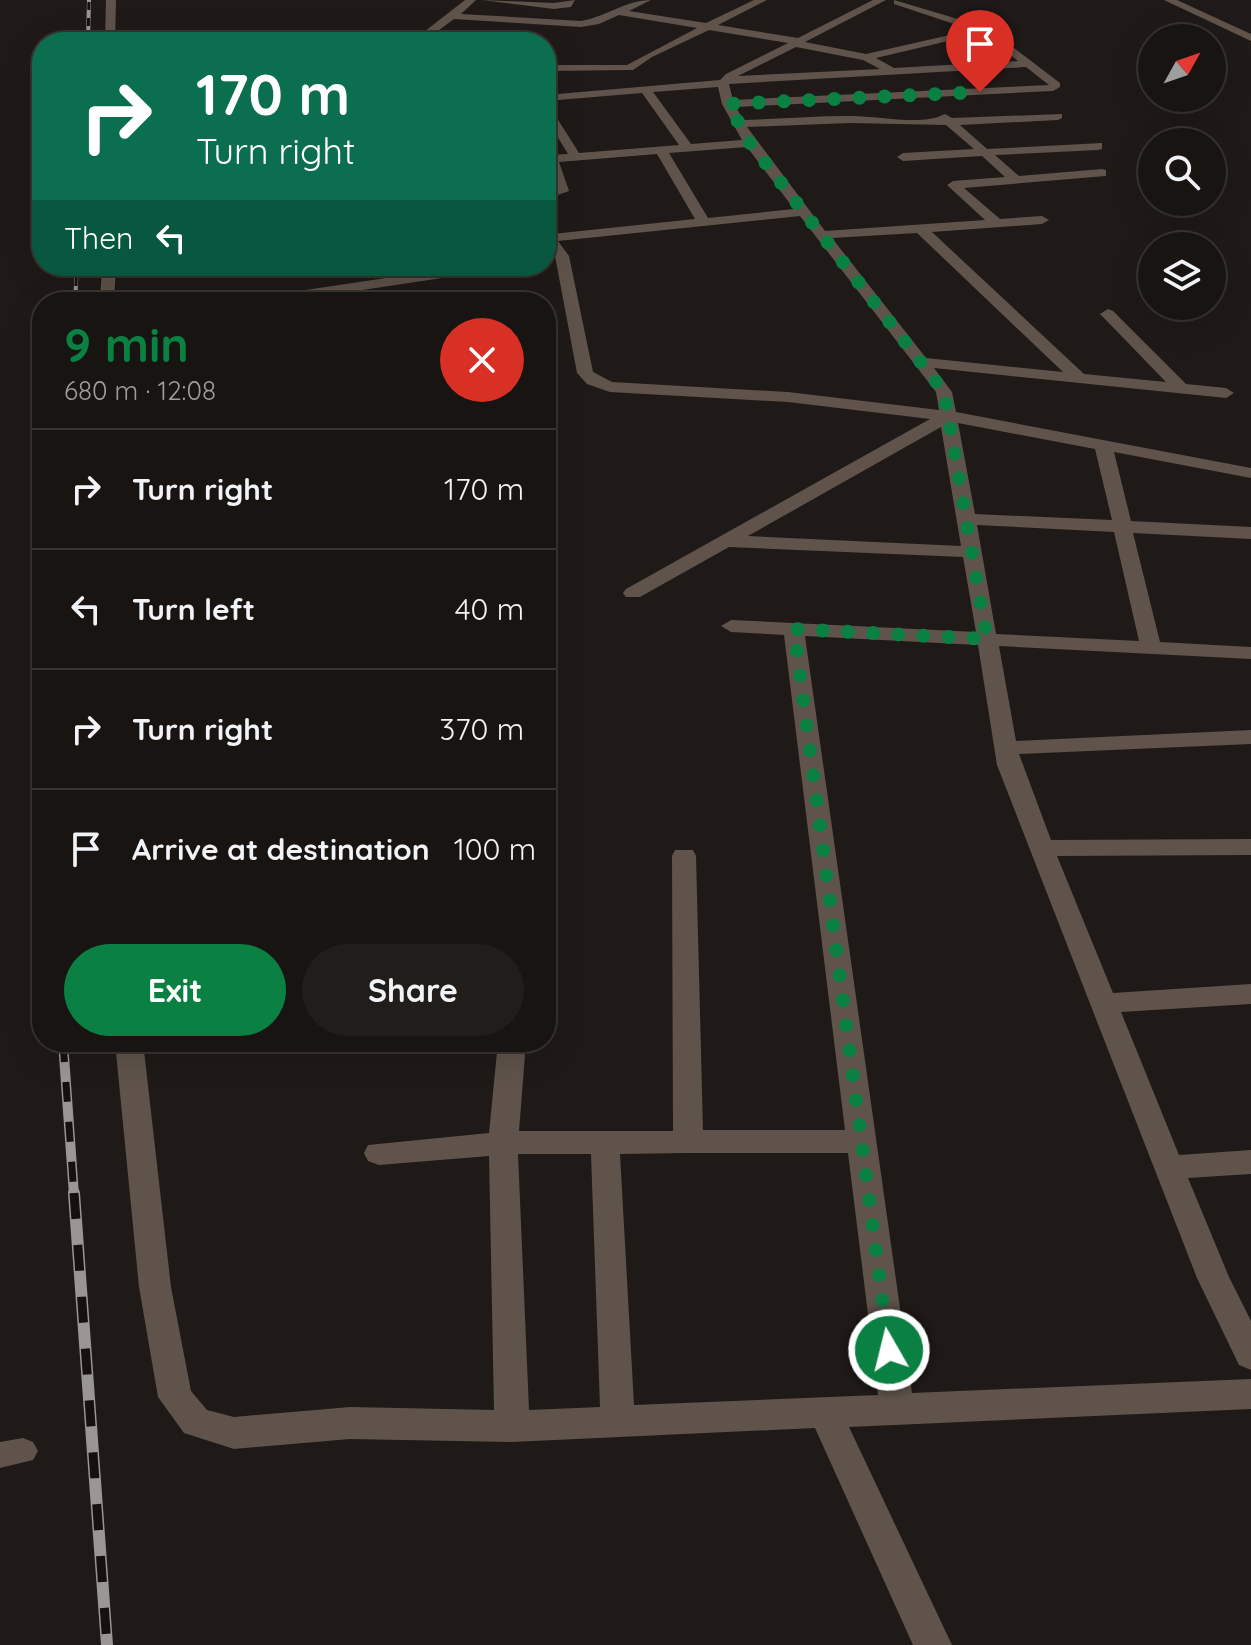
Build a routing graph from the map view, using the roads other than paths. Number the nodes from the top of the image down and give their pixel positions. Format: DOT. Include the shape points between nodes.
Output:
graph roads {
  1 [pos="111,0"];
  2 [pos="471,0"];
  3 [pos="487,0"];
  4 [pos="570,0"];
  5 [pos="646,0"];
  6 [pos="762,0"];
  7 [pos="910,0"];
  8 [pos="1169,0"];
  9 [pos="882,1"];
  10 [pos="619,12"];
  11 [pos="452,16"];
  12 [pos="707,26"];
  13 [pos="984,30"];
  14 [pos="110,32"];
  15 [pos="430,32"];
  16 [pos="1251,38"];
  17 [pos="795,42"];
  18 [pos="580,55"];
  19 [pos="866,57"];
  20 [pos="641,60"];
  21 [pos="1031,64"];
  22 [pos="556,68"];
  23 [pos="892,71"];
  24 [pos="725,89"];
  25 [pos="646,91"];
  26 [pos="917,95"];
  27 [pos="556,97"];
  28 [pos="928,104"];
  29 [pos="939,113"];
  30 [pos="1058,116"];
  31 [pos="950,122"];
  32 [pos="739,124"];
  33 [pos="556,125"];
  34 [pos="750,143"];
  35 [pos="1098,146"];
  36 [pos="688,148"];
  37 [pos="661,150"];
  38 [pos="983,151"];
  39 [pos="576,157"];
  40 [pos="903,157"];
  41 [pos="556,158"];
  42 [pos="556,173"];
  43 [pos="1102,173"];
  44 [pos="1015,179"];
  45 [pos="556,192"];
  46 [pos="804,212"];
  47 [pos="1042,220"];
  48 [pos="704,222"];
  49 [pos="997,223"];
  50 [pos="920,228"];
  51 [pos="556,235"];
  52 [pos="821,235"];
  53 [pos="556,264"];
  54 [pos="428,276"];
  55 [pos="320,292"];
  56 [pos="1108,314"];
  57 [pos="920,362"];
  58 [pos="1079,378"];
  59 [pos="1182,389"];
  60 [pos="1226,393"];
  61 [pos="948,416"];
  62 [pos="1103,445"];
  63 [pos="1251,473"];
  64 [pos="966,519"];
  65 [pos="1123,527"];
  66 [pos="1251,533"];
  67 [pos="726,541"];
  68 [pos="971,552"];
  69 [pos="633,593"];
  70 [pos="731,626"];
  71 [pos="794,629"];
  72 [pos="987,639"];
  73 [pos="1151,647"];
  74 [pos="1251,653"];
  75 [pos="1251,737"];
  76 [pos="1006,748"];
  77 [pos="1251,847"];
  78 [pos="1043,848"];
  79 [pos="684,856"];
  80 [pos="1251,994"];
  81 [pos="1104,1003"];
  82 [pos="130,1052"];
  83 [pos="511,1052"];
  84 [pos="861,1141"];
  85 [pos="688,1142"];
  86 [pos="503,1143"];
  87 [pos="605,1143"];
  88 [pos="379,1153"];
  89 [pos="1251,1162"];
  90 [pos="1169,1168"];
  91 [pos="1250,1352"];
  92 [pos="1251,1394"];
  93 [pos="897,1409"];
  94 [pos="825,1412"];
  95 [pos="618,1421"];
  96 [pos="512,1426"];
  97 [pos="933,1645"];
  1 -- 14 [label="street"];
  2 -- 11 [label="street"];
  3 -- 4 [label="street" via="554,6"];
  5 -- 10 [label="street"];
  6 -- 12 [label="street"];
  7 -- 9 [label="street"];
  8 -- 16 [label="street"];
  9 -- 13 [label="street"];
  9 -- 17 [label="street"];
  10 -- 11 [label="street" via="581,24"];
  10 -- 12 [label="street"];
  11 -- 15 [label="street"];
  12 -- 17 [label="street"];
  12 -- 20 [label="street"];
  13 -- 19 [label="street"];
  13 -- 21 [label="street"];
  17 -- 19 [label="street"];
  17 -- 24 [label="street"];
  18 -- 20 [label="street"];
  19 -- 23 [label="street"];
  20 -- 22 [label="street" via="622,70"];
  21 -- 23 [label="street"];
  21 -- 26 [label="street" via="1056,85"];
  23 -- 24 [label="street"];
  23 -- 26 [label="street"];
  24 -- 25 [label="street"];
  24 -- 26 [label="street"];
  24 -- 32 [label="street"];
  25 -- 27 [label="street"];
  25 -- 36 [label="street"];
  26 -- 28 [label="street"];
  29 -- 31 [label="street"];
  30 -- 31 [label="street"];
  31 -- 32 [label="street"];
  31 -- 38 [label="street"];
  32 -- 34 [label="street"];
  33 -- 39 [label="street"];
  34 -- 36 [label="street"];
  34 -- 46 [label="street"];
  35 -- 38 [label="street"];
  36 -- 37 [label="street"];
  37 -- 39 [label="street"];
  37 -- 48 [label="street"];
  38 -- 40 [label="street"];
  38 -- 44 [label="street"];
  39 -- 41 [label="street"];
  42 -- 45 [label="street" via="563,187"];
  43 -- 44 [label="street"];
  44 -- 49 [label="street" via="953,185"];
  46 -- 48 [label="street"];
  46 -- 52 [label="street"];
  47 -- 49 [label="street"];
  48 -- 51 [label="street"];
  49 -- 50 [label="street"];
  50 -- 52 [label="street"];
  50 -- 58 [label="street"];
  52 -- 57 [label="street"];
  53 -- 61 [label="street" via="585,373 593,381 610,387 788,397"];
  54 -- 55 [label="street"];
  56 -- 59 [label="street"];
  57 -- 58 [label="street"];
  57 -- 61 [label="street" via="944,392"];
  58 -- 59 [label="street"];
  59 -- 60 [label="street"];
  61 -- 62 [label="street"];
  61 -- 64 [label="street"];
  61 -- 67 [label="street"];
  62 -- 63 [label="street"];
  62 -- 65 [label="street"];
  64 -- 65 [label="street"];
  64 -- 68 [label="street"];
  65 -- 66 [label="street"];
  65 -- 73 [label="street"];
  67 -- 68 [label="street"];
  67 -- 69 [label="street"];
  68 -- 72 [label="street"];
  70 -- 71 [label="street"];
  71 -- 72 [label="street"];
  71 -- 84 [label="street"];
  72 -- 73 [label="street"];
  72 -- 76 [label="street"];
  73 -- 74 [label="street"];
  75 -- 76 [label="street"];
  76 -- 78 [label="street"];
  77 -- 78 [label="street"];
  78 -- 81 [label="street"];
  79 -- 85 [label="street"];
  80 -- 81 [label="street"];
  81 -- 90 [label="street"];
  82 -- 96 [label="street" via="155,1287 175,1397 196,1422 234,1433 350,1423"];
  83 -- 86 [label="street"];
  84 -- 85 [label="street"];
  84 -- 93 [label="street"];
  85 -- 87 [label="street"];
  86 -- 87 [label="street"];
  86 -- 88 [label="street"];
  86 -- 96 [label="street"];
  87 -- 95 [label="street"];
  89 -- 90 [label="street"];
  90 -- 91 [label="street" via="1213,1278"];
  92 -- 93 [label="street"];
  93 -- 94 [label="street"];
  94 -- 95 [label="street"];
  94 -- 97 [label="street"];
  95 -- 96 [label="street"];
}
